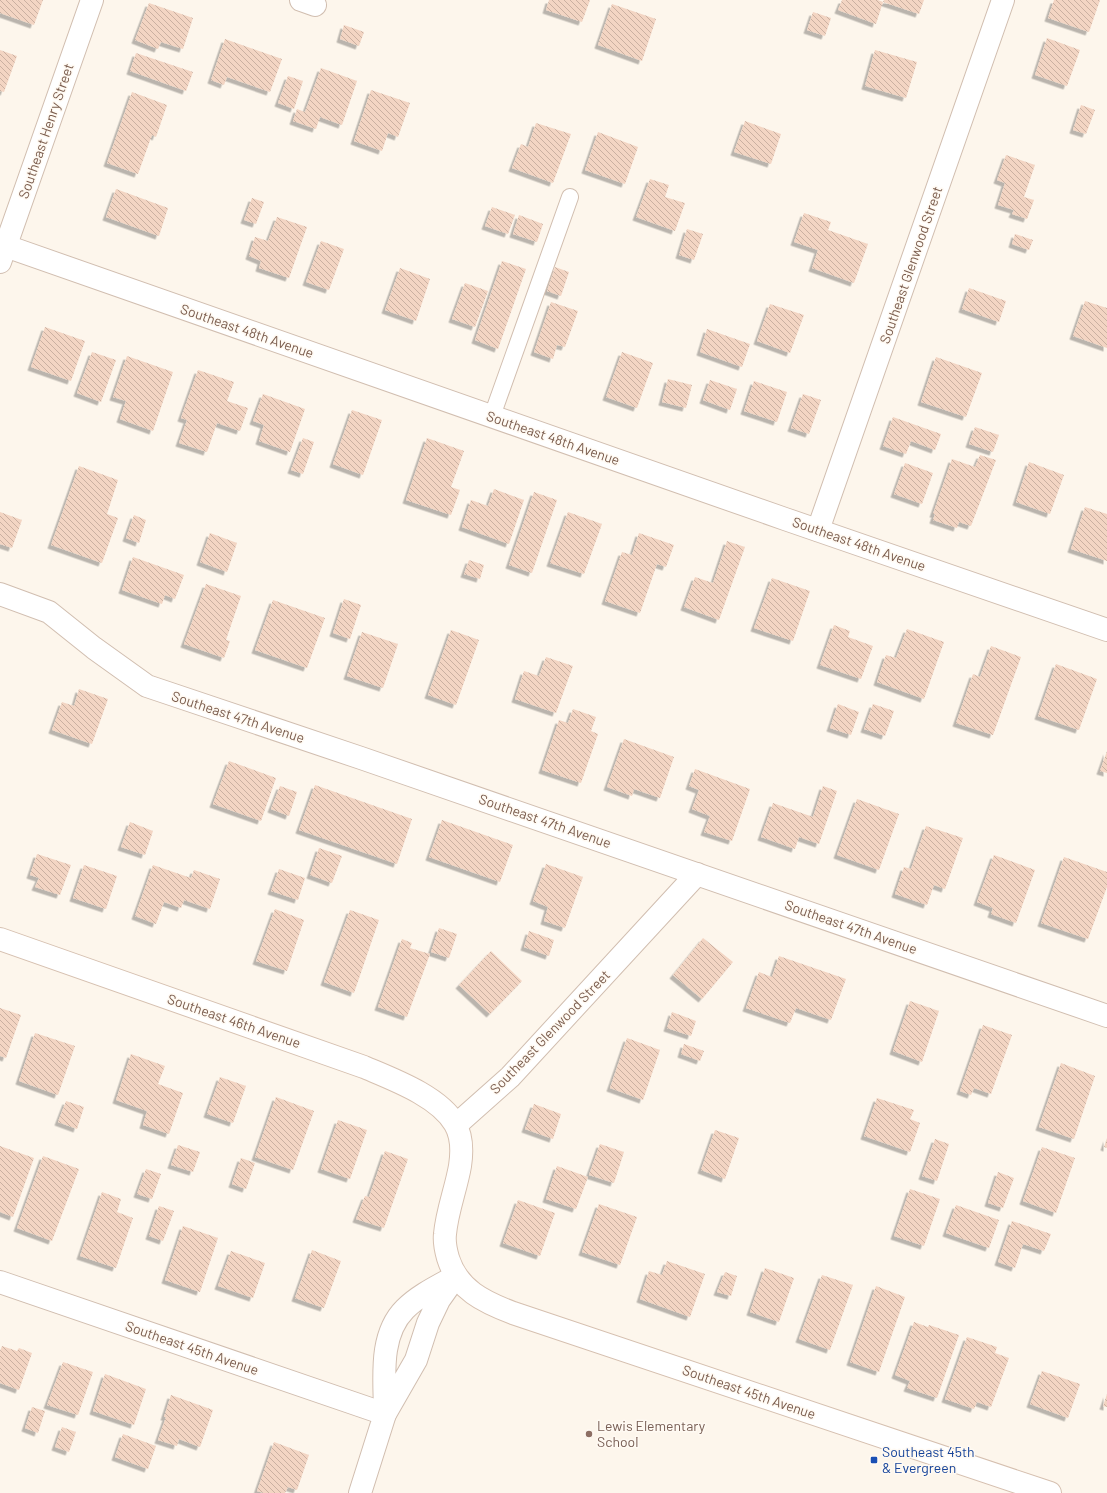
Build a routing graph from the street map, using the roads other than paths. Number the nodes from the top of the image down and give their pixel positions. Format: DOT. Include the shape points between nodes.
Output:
graph roads {
  1 [pos="92,0"];
  2 [pos="1003,0"];
  3 [pos="570,197"];
  4 [pos="2,251"];
  5 [pos="492,416"];
  6 [pos="818,530"];
  7 [pos="0,594"];
  8 [pos="1107,630"];
  9 [pos="697,874"];
  10 [pos="0,939"];
  11 [pos="1107,1016"];
  12 [pos="456,1125"];
  13 [pos="456,1276"];
  14 [pos="0,1282"];
  15 [pos="385,1414"];
  16 [pos="1046,1492"];
  17 [pos="360,1493"];
  1 -- 4 [label="street, Southeast Henry Street"];
  2 -- 6 [label="street, Southeast Glenwood Street"];
  3 -- 5 [label="lane"];
  4 -- 5 [label="street, Southeast 48th Avenue"];
  5 -- 6 [label="street, Southeast 48th Avenue"];
  6 -- 8 [label="street, Southeast 48th Avenue"];
  7 -- 9 [label="street, Southeast 47th Avenue" via="50,612 147,686"];
  9 -- 11 [label="street, Southeast 47th Avenue"];
  9 -- 12 [label="street, Southeast Glenwood Street" via="510,1077"];
  10 -- 12 [label="street, Southeast 46th Avenue" via="370,1070 403,1084 429,1100 446,1113"];
  12 -- 13 [label="street" via="462,1153 444,1236 446,1252"];
  13 -- 15 [label="street" via="439,1300 428,1323 416,1360"];
  13 -- 15 [label="street" via="417,1299 404,1310 393,1327 385,1350"];
  13 -- 16 [label="street, Southeast 45th Avenue" via="480,1298 513,1313"];
  14 -- 15 [label="street, Southeast 45th Avenue"];
  15 -- 17 [label="street"];
}
